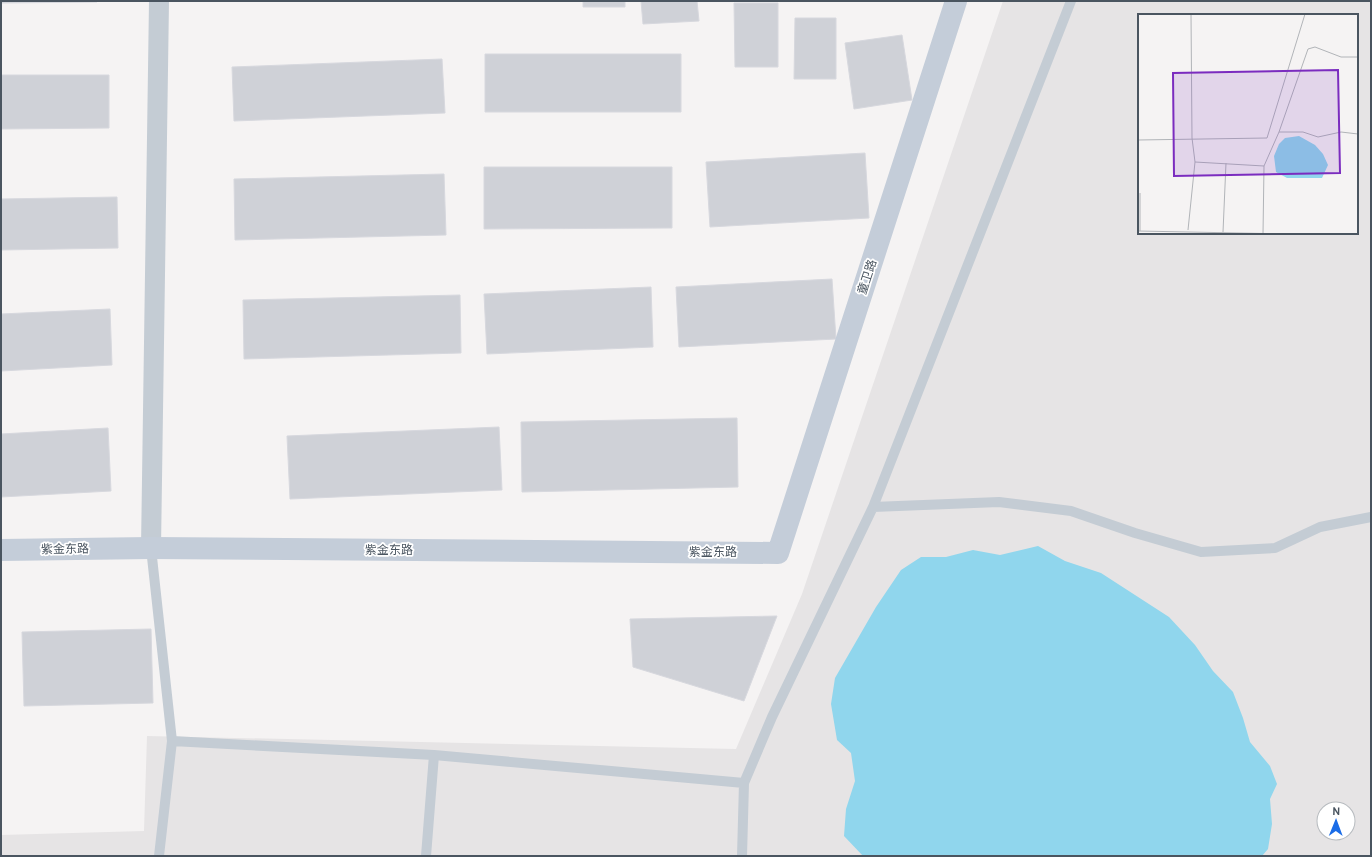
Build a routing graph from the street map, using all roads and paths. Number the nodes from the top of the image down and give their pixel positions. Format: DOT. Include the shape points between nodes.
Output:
graph roads {
  1 [pos="159,1"];
  2 [pos="956,1"];
  3 [pos="1071,1"];
  4 [pos="873,508"];
  5 [pos="1371,517"];
  6 [pos="151,548"];
  7 [pos="1,550"];
  8 [pos="778,553"];
  9 [pos="172,741"];
  10 [pos="434,755"];
  11 [pos="744,783"];
  12 [pos="159,856"];
  13 [pos="426,856"];
  14 [pos="742,856"];
  1 -- 6 [label="street"];
  2 -- 8 [label="street, 童卫路"];
  3 -- 4 [label="lane"];
  4 -- 5 [label="lane" via="999,502 1071,511 1135,534 1201,552 1275,548 1320,527"];
  4 -- 11 [label="lane" via="772,717"];
  6 -- 7 [label="street, 紫金东路"];
  6 -- 8 [label="street, 紫金东路"];
  6 -- 9 [label="lane"];
  9 -- 10 [label="lane"];
  9 -- 12 [label="lane"];
  10 -- 11 [label="lane"];
  10 -- 13 [label="lane"];
  11 -- 14 [label="lane"];
}
